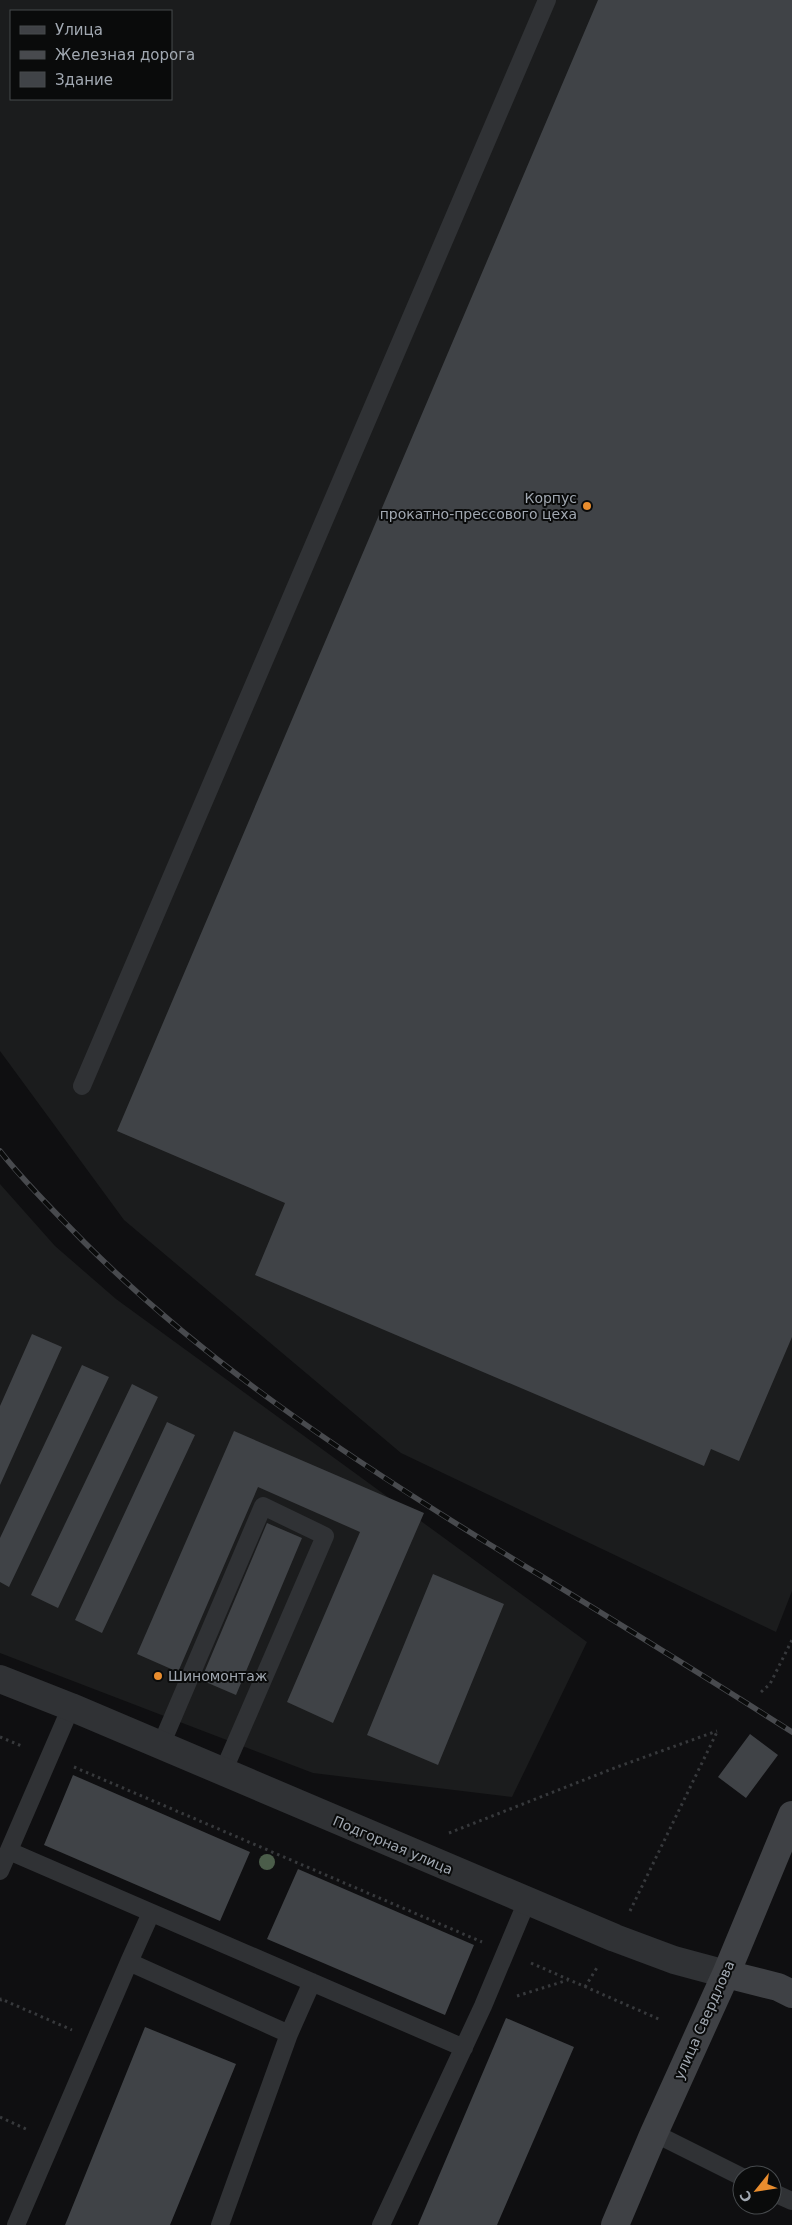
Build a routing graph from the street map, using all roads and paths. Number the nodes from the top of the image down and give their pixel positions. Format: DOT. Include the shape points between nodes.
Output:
graph roads {
  1 [pos="547,0"];
  2 [pos="82,1086"];
  3 [pos="792,1640"];
  4 [pos="0,1679"];
  5 [pos="761,1692"];
  6 [pos="71,1707"];
  7 [pos="161,1745"];
  8 [pos="48,1756"];
  9 [pos="223,1772"];
  10 [pos="792,1815"];
  11 [pos="446,1834"];
  12 [pos="9,1851"];
  13 [pos="0,1871"];
  14 [pos="527,1901"];
  15 [pos="150,1913"];
  16 [pos="626,1919"];
  17 [pos="506,1952"];
  18 [pos="129,1962"];
  19 [pos="600,1963"];
  20 [pos="726,1974"];
  21 [pos="569,1980"];
  22 [pos="312,1982"];
  23 [pos="585,1987"];
  24 [pos="792,1994"];
  25 [pos="0,2001"];
  26 [pos="483,2006"];
  27 [pos="661,2020"];
  28 [pos="289,2034"];
  29 [pos="95,2041"];
  30 [pos="464,2048"];
  31 [pos="654,2133"];
  32 [pos="732,2172"];
  33 [pos="16,2225"];
  34 [pos="220,2225"];
  35 [pos="381,2225"];
  36 [pos="615,2225"];
  1 -- 2 [label="lane"];
  3 -- 5 [label="path" via="770,1684"];
  4 -- 6 [label="street, Подгорная улица"];
  6 -- 7 [label="street, Подгорная улица"];
  6 -- 8 [label="lane"];
  7 -- 9 [label="street, Подгорная улица"];
  7 -- 9 [label="lane" via="263,1506 325,1536"];
  8 -- 12 [label="lane"];
  8 -- 17 [label="path"];
  9 -- 14 [label="street, Подгорная улица"];
  10 -- 20 [label="street, улица Свердлова"];
  11 -- 16 [label="path" via="717,1731"];
  12 -- 13 [label="lane"];
  12 -- 15 [label="lane"];
  14 -- 17 [label="lane"];
  14 -- 20 [label="street, Подгорная улица" via="674,1960"];
  15 -- 18 [label="lane"];
  15 -- 22 [label="lane"];
  17 -- 21 [label="path"];
  17 -- 26 [label="lane"];
  18 -- 28 [label="lane"];
  18 -- 29 [label="lane"];
  19 -- 23 [label="path"];
  20 -- 24 [label="street, Подгорная улица"];
  20 -- 31 [label="street, улица Свердлова"];
  21 -- 23 [label="path"];
  21 -- 26 [label="path"];
  22 -- 28 [label="lane"];
  22 -- 30 [label="lane"];
  23 -- 27 [label="path"];
  25 -- 29 [label="path"];
  26 -- 30 [label="lane"];
  28 -- 34 [label="lane"];
  29 -- 33 [label="lane"];
  30 -- 35 [label="lane"];
  31 -- 32 [label="lane"];
  31 -- 36 [label="street, улица Свердлова"];
}
